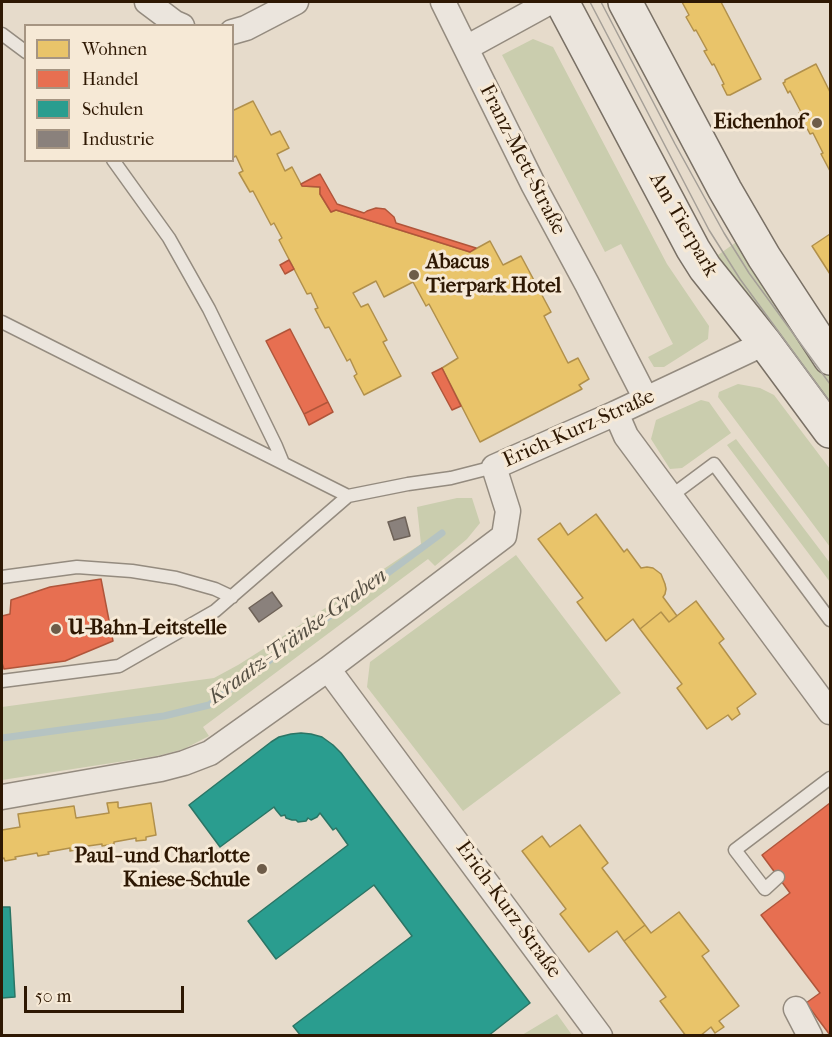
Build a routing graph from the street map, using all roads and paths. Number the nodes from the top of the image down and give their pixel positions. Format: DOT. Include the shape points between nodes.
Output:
graph roads {
  1 [pos="147,2"];
  2 [pos="296,2"];
  3 [pos="443,2"];
  4 [pos="550,2"];
  5 [pos="562,2"];
  6 [pos="625,2"];
  7 [pos="177,24"];
  8 [pos="234,31"];
  9 [pos="2,34"];
  10 [pos="466,48"];
  11 [pos="24,50"];
  12 [pos="114,162"];
  13 [pos="2,322"];
  14 [pos="765,342"];
  15 [pos="831,357"];
  16 [pos="646,399"];
  17 [pos="616,413"];
  18 [pos="831,431"];
  19 [pos="283,463"];
  20 [pos="494,467"];
  21 [pos="348,496"];
  22 [pos="671,496"];
  23 [pos="2,577"];
  24 [pos="232,597"];
  25 [pos="831,620"];
  26 [pos="328,669"];
  27 [pos="2,681"];
  28 [pos="831,712"];
  29 [pos="831,778"];
  30 [pos="2,797"];
  31 [pos="778,877"];
  32 [pos="796,1009"];
  33 [pos="600,1035"];
  34 [pos="810,1035"];
  1 -- 7 [label="street"];
  2 -- 8 [label="street"];
  3 -- 10 [label="street, Franz-Mett-Straße"];
  4 -- 10 [label="street"];
  5 -- 14 [label="main road, Am Tierpark" via="693,249"];
  6 -- 15 [label="main road" via="725,190"];
  9 -- 11 [label="lane"];
  10 -- 16 [label="street, Franz-Mett-Straße"];
  12 -- 19 [label="lane" via="175,248 209,309"];
  13 -- 19 [label="lane"];
  14 -- 16 [label="street, Erich-Kurz-Straße"];
  14 -- 18 [label="main road, Am Tierpark"];
  16 -- 17 [label="street, Erich-Kurz-Straße"];
  17 -- 20 [label="street, Erich-Kurz-Straße"];
  17 -- 22 [label="street" via="626,436"];
  19 -- 21 [label="lane"];
  20 -- 21 [label="lane"];
  20 -- 26 [label="street, Erich-Kurz-Straße" via="508,512 504,536"];
  21 -- 24 [label="lane"];
  22 -- 25 [label="lane" via="714,464"];
  22 -- 28 [label="street"];
  23 -- 24 [label="lane" via="77,567 132,571 176,578"];
  24 -- 27 [label="lane" via="215,611 118,666"];
  26 -- 30 [label="street, Erich-Kurz-Straße" via="210,753 161,769"];
  26 -- 33 [label="street, Erich-Kurz-Straße"];
  29 -- 31 [label="lane" via="735,850 765,889"];
  32 -- 34 [label="street"];
}
